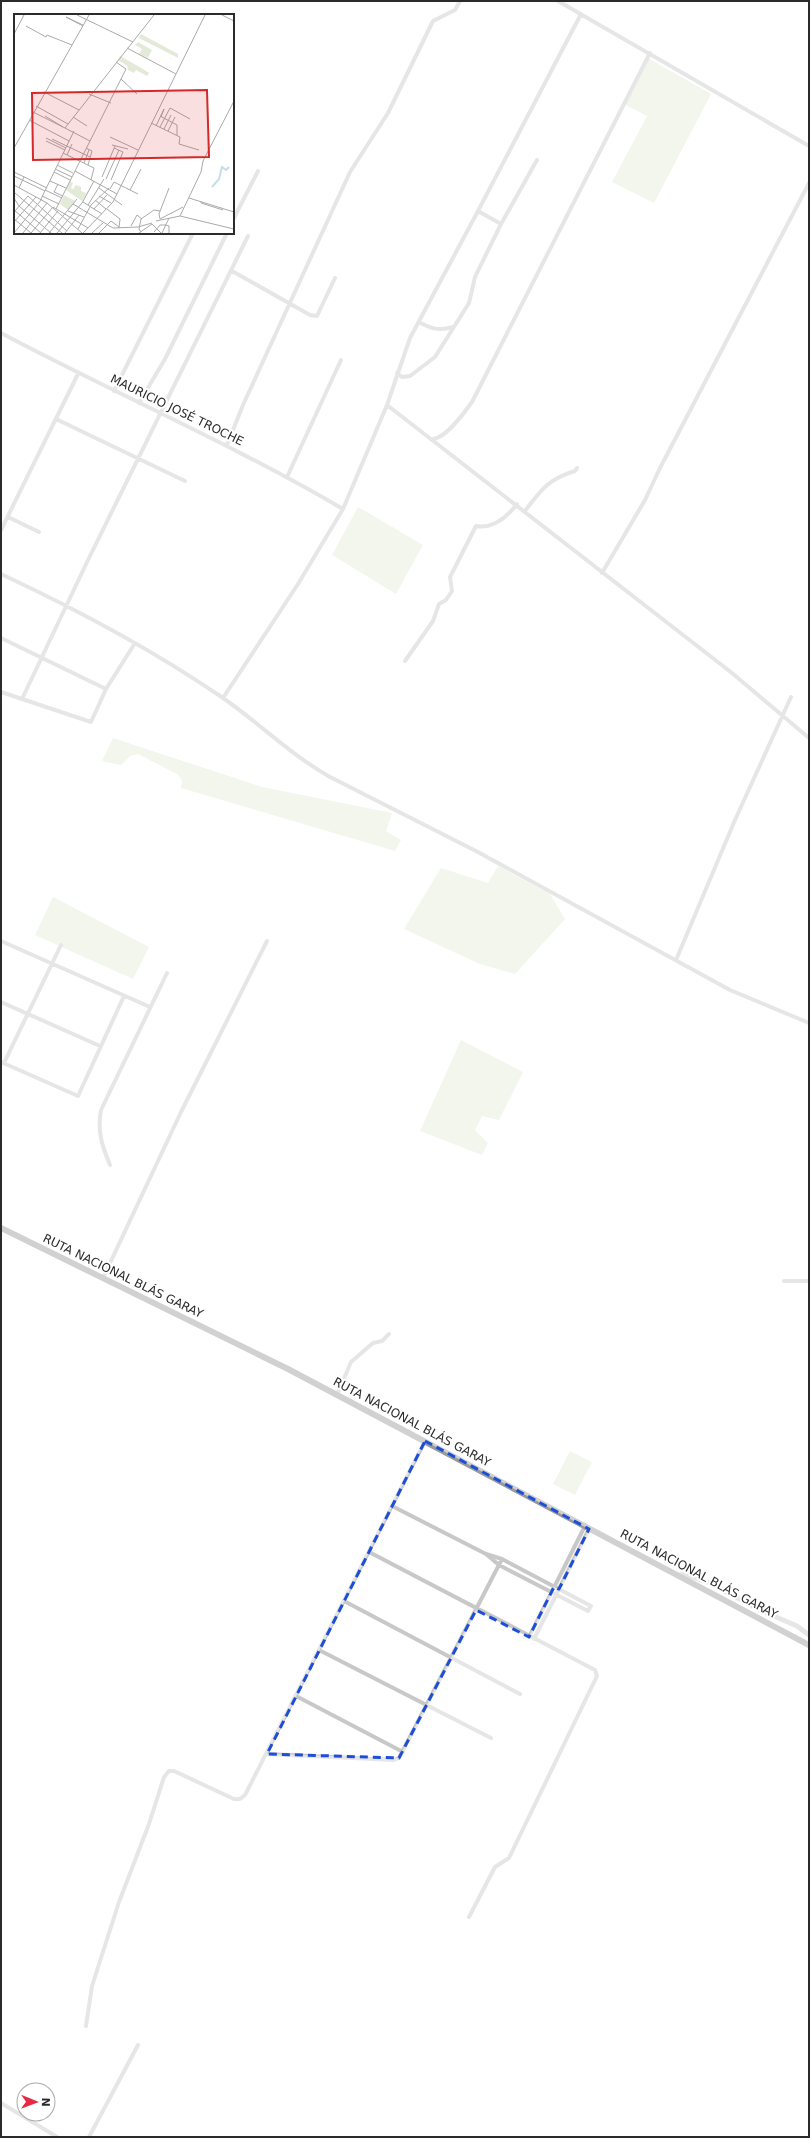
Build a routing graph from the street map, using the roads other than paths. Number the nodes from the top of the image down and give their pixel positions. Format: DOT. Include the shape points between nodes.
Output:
graph roads {
  1 [pos="460,1"];
  2 [pos="558,1"];
  3 [pos="581,14"];
  4 [pos="650,53"];
  5 [pos="809,146"];
  6 [pos="536,160"];
  7 [pos="258,171"];
  8 [pos="809,184"];
  9 [pos="478,211"];
  10 [pos="234,218"];
  11 [pos="501,224"];
  12 [pos="192,234"];
  13 [pos="227,234"];
  14 [pos="248,236"];
  15 [pos="232,271"];
  16 [pos="334,278"];
  17 [pos="290,304"];
  18 [pos="419,322"];
  19 [pos="453,327"];
  20 [pos="1,333"];
  21 [pos="341,360"];
  22 [pos="397,373"];
  23 [pos="78,374"];
  24 [pos="114,391"];
  25 [pos="139,403"];
  26 [pos="387,404"];
  27 [pos="160,413"];
  28 [pos="56,419"];
  29 [pos="433,439"];
  30 [pos="227,445"];
  31 [pos="138,459"];
  32 [pos="577,468"];
  33 [pos="287,477"];
  34 [pos="185,481"];
  35 [pos="517,504"];
  36 [pos="343,509"];
  37 [pos="525,511"];
  38 [pos="8,517"];
  39 [pos="1,530"];
  40 [pos="39,532"];
  41 [pos="602,573"];
  42 [pos="1,574"];
  43 [pos="66,605"];
  44 [pos="1,638"];
  45 [pos="135,643"];
  46 [pos="42,657"];
  47 [pos="405,661"];
  48 [pos="106,689"];
  49 [pos="1,692"];
  50 [pos="791,697"];
  51 [pos="223,698"];
  52 [pos="22,699"];
  53 [pos="782,716"];
  54 [pos="809,738"];
  55 [pos="268,941"];
  56 [pos="1,942"];
  57 [pos="61,945"];
  58 [pos="676,960"];
  59 [pos="52,964"];
  60 [pos="167,973"];
  61 [pos="124,996"];
  62 [pos="1,1002"];
  63 [pos="150,1007"];
  64 [pos="28,1014"];
  65 [pos="809,1023"];
  66 [pos="100,1046"];
  67 [pos="3,1063"];
  68 [pos="110,1165"];
  69 [pos="1,1228"];
  70 [pos="103,1278"];
  71 [pos="809,1280"];
  72 [pos="784,1281"];
  73 [pos="389,1334"];
  74 [pos="337,1395"];
  75 [pos="425,1441"];
  76 [pos="392,1506"];
  77 [pos="587,1528"];
  78 [pos="369,1552"];
  79 [pos="486,1554"];
  80 [pos="502,1559"];
  81 [pos="499,1565"];
  82 [pos="679,1576"];
  83 [pos="554,1587"];
  84 [pos="559,1589"];
  85 [pos="552,1592"];
  86 [pos="556,1594"];
  87 [pos="344,1601"];
  88 [pos="476,1610"];
  89 [pos="809,1635"];
  90 [pos="529,1637"];
  91 [pos="534,1639"];
  92 [pos="809,1645"];
  93 [pos="319,1650"];
  94 [pos="452,1657"];
  95 [pos="520,1694"];
  96 [pos="296,1696"];
  97 [pos="427,1706"];
  98 [pos="491,1738"];
  99 [pos="403,1752"];
  100 [pos="267,1754"];
  101 [pos="469,1918"];
  102 [pos="86,2026"];
  103 [pos="138,2045"];
  104 [pos="1,2103"];
  105 [pos="57,2137"];
  106 [pos="89,2137"];
  1 -- 17 [label="street" via="455,10 433,21 388,113 350,172"];
  2 -- 3 [label="street"];
  3 -- 4 [label="street"];
  3 -- 9 [label="street"];
  4 -- 5 [label="street"];
  4 -- 29 [label="street" via="472,402 440,438"];
  6 -- 11 [label="street"];
  7 -- 10 [label="street"];
  8 -- 41 [label="street" via="645,500"];
  9 -- 11 [label="street"];
  9 -- 18 [label="street"];
  11 -- 19 [label="street" via="475,277 469,303"];
  12 -- 24 [label="street"];
  13 -- 25 [label="street" via="166,359"];
  14 -- 15 [label="street"];
  15 -- 17 [label="street"];
  15 -- 27 [label="street"];
  16 -- 17 [label="street" via="317,316"];
  17 -- 30 [label="street"];
  18 -- 19 [label="street" via="433,329"];
  18 -- 22 [label="street"];
  19 -- 22 [label="street" via="435,357 410,376 402,377"];
  20 -- 23 [label="street, MAURICIO JOSÉ TROCHE"];
  21 -- 33 [label="street"];
  22 -- 26 [label="street"];
  23 -- 24 [label="street, MAURICIO JOSÉ TROCHE"];
  23 -- 28 [label="street"];
  24 -- 25 [label="street, MAURICIO JOSÉ TROCHE"];
  25 -- 27 [label="street, MAURICIO JOSÉ TROCHE"];
  26 -- 29 [label="street"];
  26 -- 36 [label="street"];
  27 -- 30 [label="street, MAURICIO JOSÉ TROCHE"];
  27 -- 31 [label="street"];
  28 -- 31 [label="street"];
  28 -- 38 [label="street"];
  29 -- 35 [label="street"];
  30 -- 33 [label="street, MAURICIO JOSÉ TROCHE"];
  31 -- 34 [label="street"];
  31 -- 43 [label="street"];
  32 -- 37 [label="street" via="575,472 560,475 543,487"];
  33 -- 36 [label="street, MAURICIO JOSÉ TROCHE"];
  35 -- 37 [label="street"];
  35 -- 47 [label="street" via="493,525 485,528 476,526 452,571 452,591 446,600 439,604 433,621"];
  36 -- 51 [label="street" via="298,584"];
  37 -- 41 [label="street"];
  38 -- 39 [label="street"];
  38 -- 40 [label="street"];
  41 -- 53 [label="street" via="732,673"];
  42 -- 43 [label="street"];
  43 -- 45 [label="street"];
  43 -- 46 [label="street"];
  44 -- 46 [label="street"];
  45 -- 48 [label="street"];
  45 -- 51 [label="street"];
  46 -- 48 [label="street"];
  46 -- 52 [label="street"];
  48 -- 52 [label="street" via="91,722"];
  49 -- 52 [label="street"];
  50 -- 53 [label="street"];
  51 -- 58 [label="street" via="309,765 476,851"];
  53 -- 54 [label="street"];
  53 -- 58 [label="street"];
  55 -- 70 [label="street" via="181,1112"];
  56 -- 59 [label="street"];
  57 -- 59 [label="street"];
  58 -- 65 [label="street" via="730,990"];
  59 -- 61 [label="street"];
  59 -- 64 [label="street"];
  60 -- 63 [label="street"];
  61 -- 63 [label="street"];
  61 -- 66 [label="street"];
  62 -- 64 [label="street"];
  63 -- 68 [label="street" via="101,1110 98,1124 100,1143"];
  64 -- 66 [label="street"];
  64 -- 67 [label="street"];
  66 -- 67 [label="street" via="78,1096"];
  69 -- 70 [label="highway, RUTA NACIONAL BLÁS GARAY"];
  70 -- 74 [label="highway, RUTA NACIONAL BLÁS GARAY"];
  71 -- 72 [label="street"];
  73 -- 74 [label="street" via="382,1342 373,1343 351,1362"];
  74 -- 75 [label="highway, RUTA NACIONAL BLÁS GARAY"];
  75 -- 76 [label="street"];
  75 -- 77 [label="highway, RUTA NACIONAL BLÁS GARAY"];
  76 -- 78 [label="street"];
  76 -- 79 [label="street"];
  77 -- 82 [label="highway, RUTA NACIONAL BLÁS GARAY"];
  77 -- 83 [label="street"];
  77 -- 84 [label="street"];
  78 -- 87 [label="street"];
  78 -- 88 [label="street"];
  79 -- 80 [label="street"];
  79 -- 81 [label="street"];
  80 -- 81 [label="street"];
  80 -- 83 [label="street"];
  81 -- 85 [label="street"];
  81 -- 88 [label="street"];
  82 -- 89 [label="street" via="683,1574 710,1584 797,1626"];
  82 -- 92 [label="highway, RUTA NACIONAL BLÁS GARAY"];
  83 -- 84 [label="street"];
  83 -- 85 [label="street"];
  84 -- 86 [label="street"];
  84 -- 86 [label="street" via="591,1606 588,1611"];
  85 -- 86 [label="street"];
  85 -- 90 [label="street"];
  86 -- 91 [label="street"];
  87 -- 93 [label="street"];
  87 -- 94 [label="street"];
  88 -- 90 [label="street"];
  88 -- 94 [label="street"];
  90 -- 91 [label="street"];
  91 -- 101 [label="street" via="595,1670 597,1676 509,1858 495,1867"];
  93 -- 96 [label="street"];
  93 -- 97 [label="street"];
  94 -- 95 [label="street"];
  94 -- 97 [label="street"];
  96 -- 99 [label="street"];
  96 -- 100 [label="street"];
  97 -- 98 [label="street"];
  97 -- 99 [label="street"];
  99 -- 100 [label="street" via="394,1760"];
  100 -- 102 [label="street" via="245,1796 240,1799 234,1799 174,1770 169,1771 164,1777 92,1986"];
  103 -- 106 [label="street"];
  104 -- 105 [label="street"];
}
